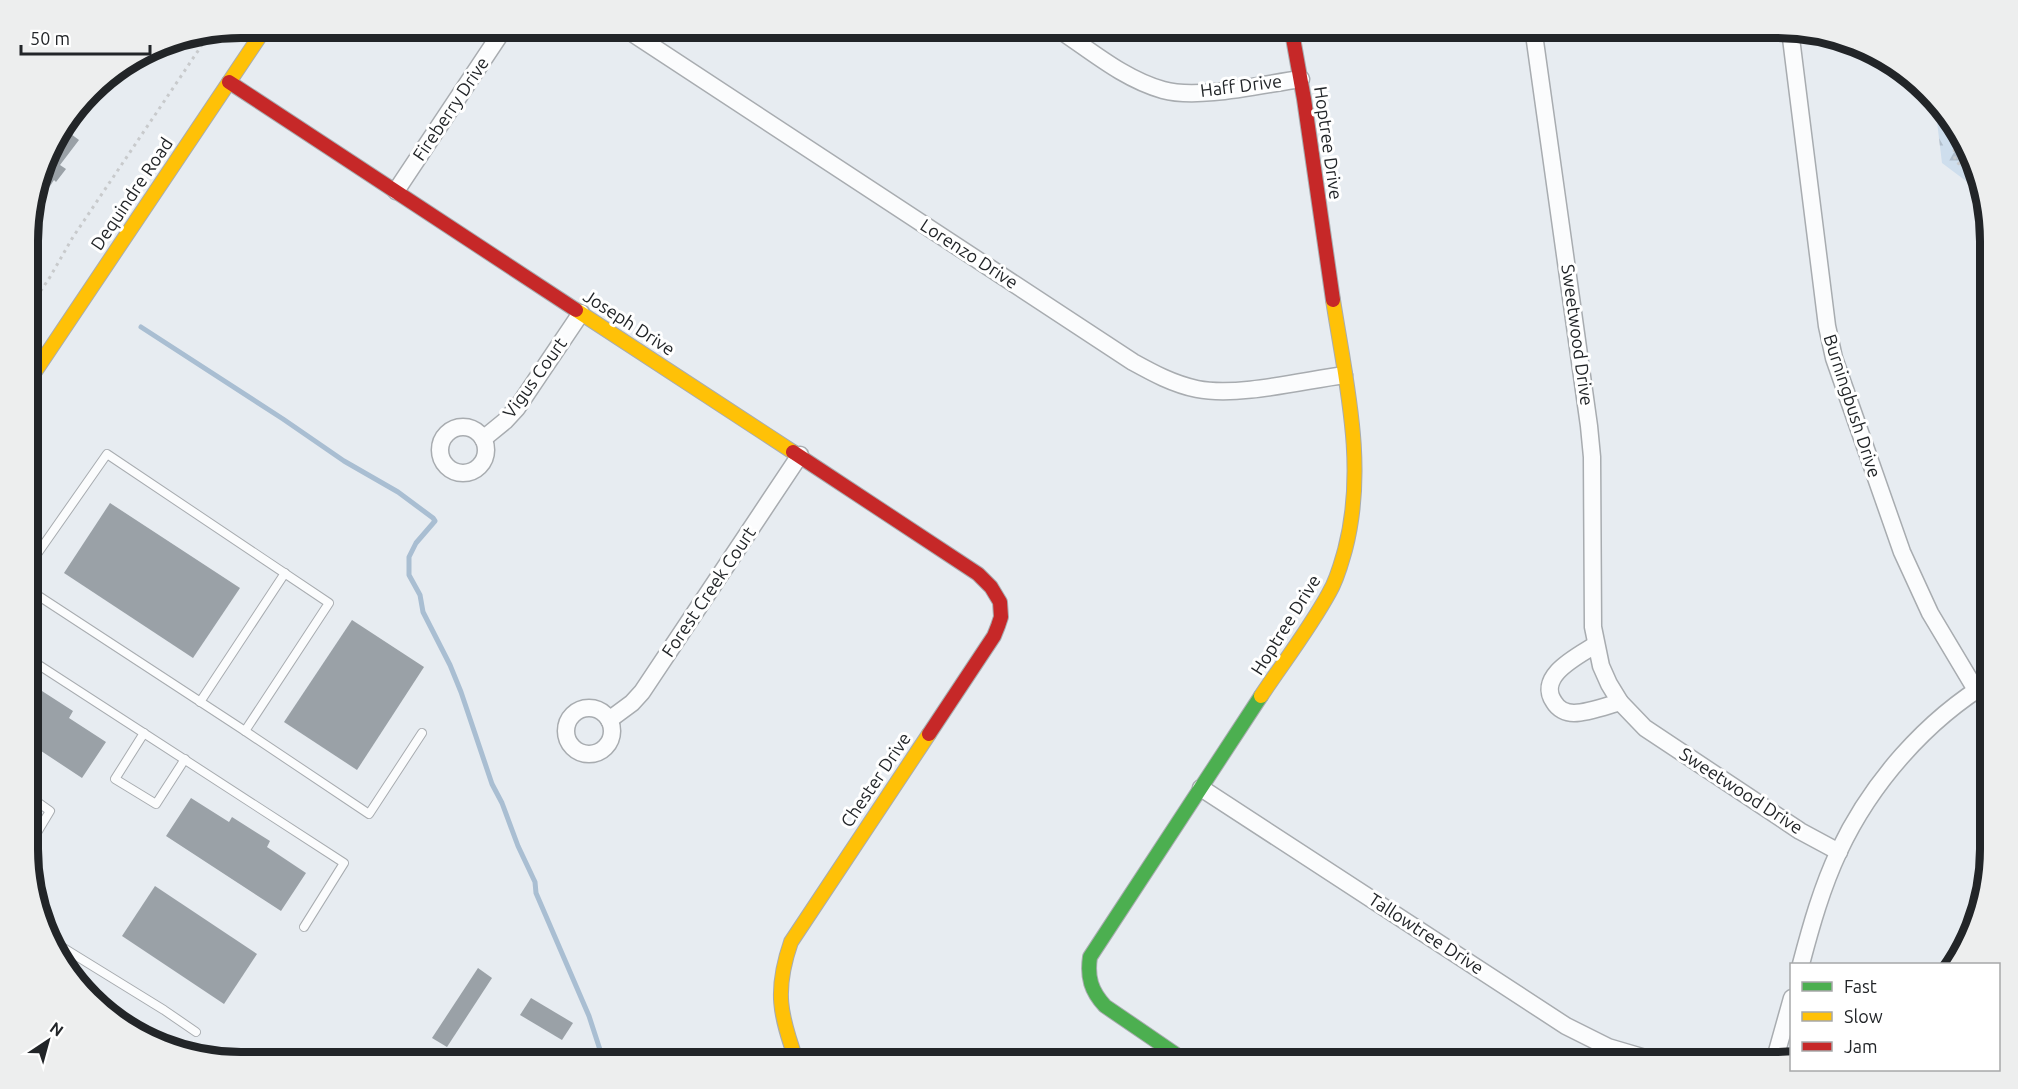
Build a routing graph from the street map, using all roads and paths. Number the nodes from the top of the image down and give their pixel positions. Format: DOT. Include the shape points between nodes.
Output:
graph roads {
  1 [pos="259,38"];
  2 [pos="499,38"];
  3 [pos="640,38"];
  4 [pos="1072,38"];
  5 [pos="1293,38"];
  6 [pos="1535,38"];
  7 [pos="1791,39"];
  8 [pos="205,40"];
  9 [pos="1301,79"];
  10 [pos="229,82"];
  11 [pos="1954,140"];
  12 [pos="1968,170"];
  13 [pos="396,191"];
  14 [pos="38,295"];
  15 [pos="581,313"];
  16 [pos="38,367"];
  17 [pos="1344,375"];
  18 [pos="483,439"];
  19 [pos="800,455"];
  20 [pos="38,550"];
  21 [pos="285,573"];
  22 [pos="38,596"];
  23 [pos="1001,603"];
  24 [pos="1596,645"];
  25 [pos="38,664"];
  26 [pos="1980,682"];
  27 [pos="1980,688"];
  28 [pos="200,702"];
  29 [pos="1620,702"];
  30 [pos="609,720"];
  31 [pos="245,732"];
  32 [pos="144,733"];
  33 [pos="422,734"];
  34 [pos="185,759"];
  35 [pos="1201,788"];
  36 [pos="38,802"];
  37 [pos="38,831"];
  38 [pos="1839,852"];
  39 [pos="304,927"];
  40 [pos="64,948"];
  41 [pos="1801,963"];
  42 [pos="1790,1002"];
  43 [pos="196,1032"];
  44 [pos="1171,1051"];
  45 [pos="1622,1051"];
  46 [pos="1777,1051"];
  47 [pos="793,1052"];
  1 -- 10 [label="street, Dequindre Road"];
  2 -- 13 [label="street, Fireberry Drive"];
  3 -- 17 [label="street, Lorenzo Drive" via="1158,376 1220,392"];
  4 -- 9 [label="street, Haff Drive" via="1127,75 1165,90 1205,93"];
  5 -- 9 [label="street, Hoptree Drive"];
  6 -- 24 [label="street, Sweetwood Drive" via="1590,426"];
  7 -- 26 [label="street, Burningbush Drive" via="1834,358 1902,552 1930,613"];
  8 -- 14 [label="path"];
  9 -- 17 [label="street, Hoptree Drive"];
  10 -- 13 [label="street, Joseph Drive"];
  10 -- 16 [label="street, Dequindre Road"];
  11 -- 12 [label="path" via="1955,161"];
  13 -- 15 [label="street, Joseph Drive"];
  15 -- 18 [label="street, Vigus Court" via="517,408"];
  15 -- 19 [label="street, Joseph Drive"];
  17 -- 35 [label="street, Hoptree Drive" via="1356,472 1351,526 1339,570 1317,613"];
  19 -- 23 [label="street, Joseph Drive" via="978,574"];
  19 -- 30 [label="street, Forest Creek Court" via="642,692"];
  20 -- 21 [label="lane" via="107,454"];
  21 -- 28 [label="lane"];
  21 -- 31 [label="lane" via="329,603"];
  22 -- 28 [label="lane"];
  23 -- 47 [label="street, Chester Drive" via="1000,626 994,636 791,942 780,977 780,1010"];
  24 -- 29 [label="street, Sweetwood Drive" via="1601,666"];
  24 -- 29 [label="street" via="1555,673 1550,694 1563,711 1575,713"];
  25 -- 32 [label="lane"];
  27 -- 38 [label="street" via="1929,729 1888,773 1860,812"];
  28 -- 31 [label="lane"];
  29 -- 38 [label="street, Sweetwood Drive" via="1645,729 1800,831"];
  31 -- 33 [label="lane" via="369,814"];
  32 -- 34 [label="lane"];
  32 -- 34 [label="lane" via="115,779 156,804"];
  34 -- 39 [label="lane" via="344,863"];
  35 -- 44 [label="street, Hoptree Drive" via="1096,946 1088,968 1088,980 1101,1004"];
  35 -- 45 [label="street, Tallowtree Drive" via="1566,1026"];
  36 -- 37 [label="lane" via="50,811"];
  38 -- 41 [label="street"];
  40 -- 43 [label="lane"];
  42 -- 46 [label="street"];
}
